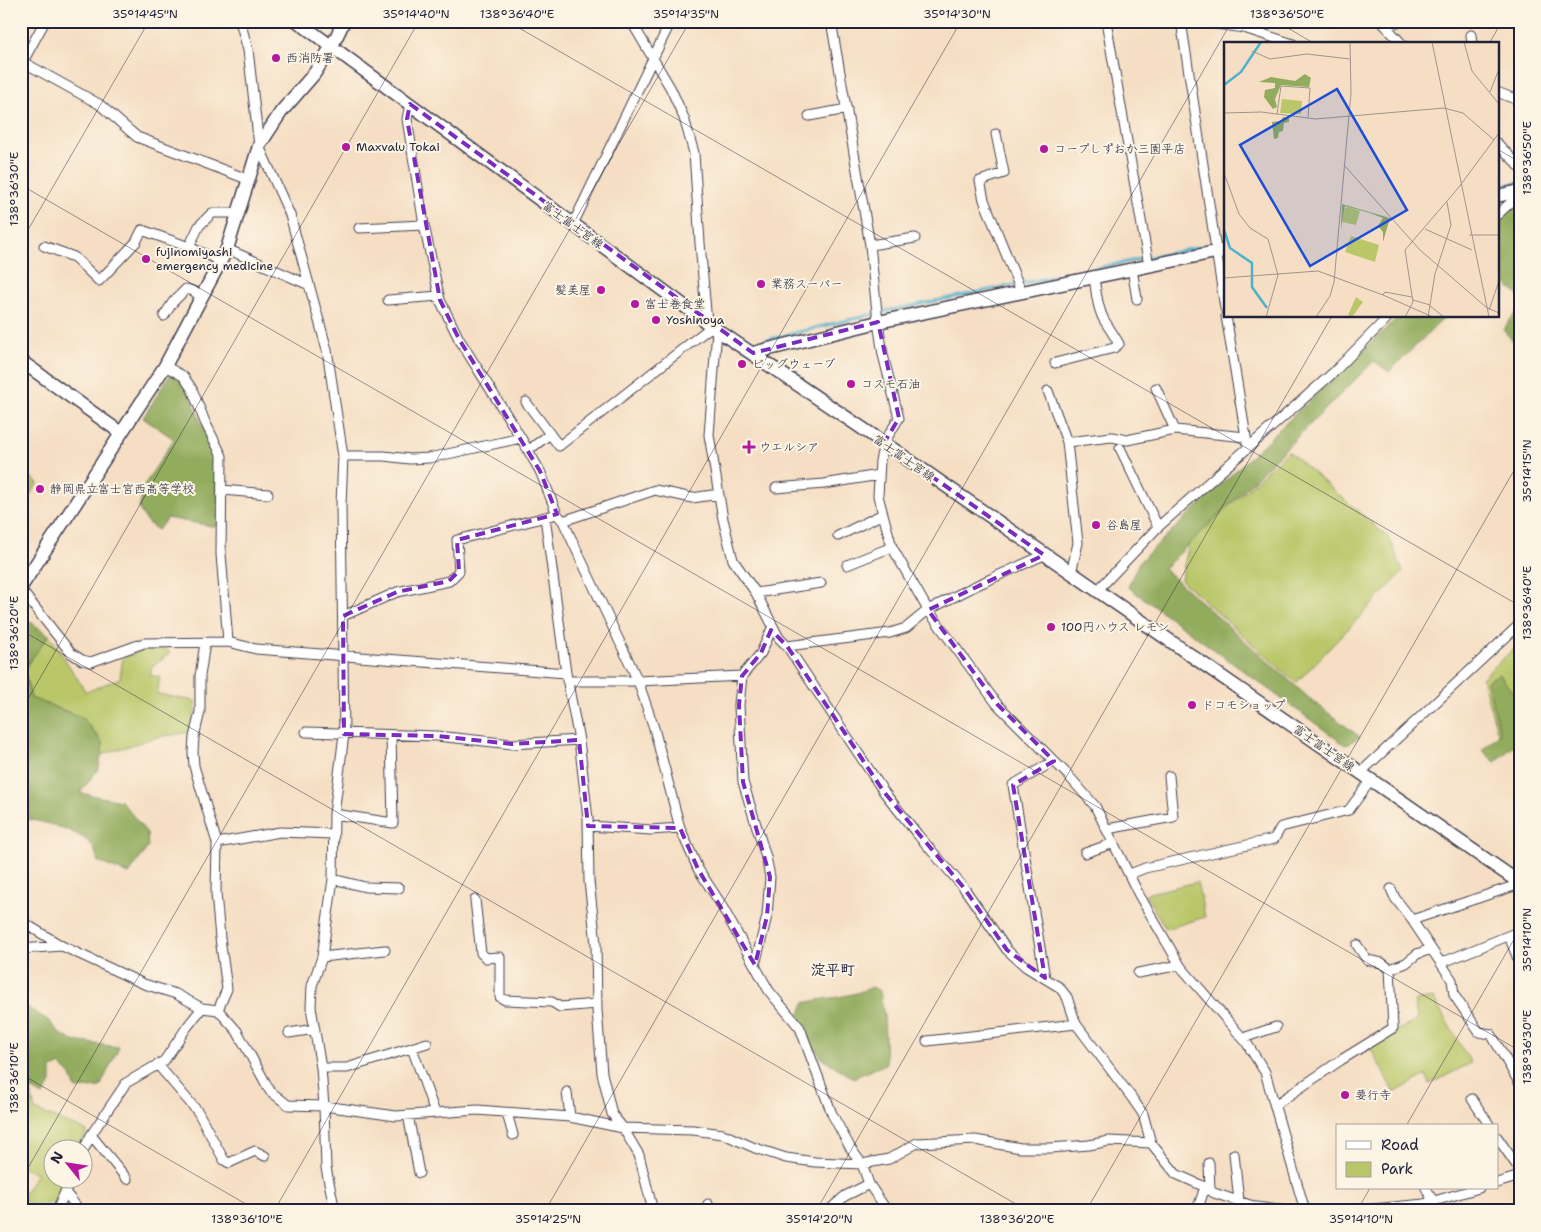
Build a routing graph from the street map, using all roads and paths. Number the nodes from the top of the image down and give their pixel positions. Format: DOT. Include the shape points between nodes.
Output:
graph roads {
  1 [pos="45,21"];
  2 [pos="240,21"];
  3 [pos="297,21"];
  4 [pos="344,21"];
  5 [pos="631,21"];
  6 [pos="671,21"];
  7 [pos="831,21"];
  8 [pos="1106,21"];
  9 [pos="1181,21"];
  10 [pos="1196,21"];
  11 [pos="1403,21"];
  12 [pos="1383,23"];
  13 [pos="1245,25"];
  14 [pos="1288,42"];
  15 [pos="1400,42"];
  16 [pos="332,46"];
  17 [pos="654,60"];
  18 [pos="22,63"];
  19 [pos="1498,92"];
  20 [pos="1520,101"];
  21 [pos="410,104"];
  22 [pos="847,109"];
  23 [pos="809,116"];
  24 [pos="996,134"];
  25 [pos="1498,144"];
  26 [pos="259,146"];
  27 [pos="1520,167"];
  28 [pos="247,179"];
  29 [pos="1520,192"];
  30 [pos="1498,196"];
  31 [pos="237,213"];
  32 [pos="1498,214"];
  33 [pos="573,224"];
  34 [pos="424,225"];
  35 [pos="359,228"];
  36 [pos="915,238"];
  37 [pos="870,245"];
  38 [pos="44,246"];
  39 [pos="189,247"];
  40 [pos="1217,248"];
  41 [pos="227,249"];
  42 [pos="221,261"];
  43 [pos="1148,261"];
  44 [pos="1132,269"];
  45 [pos="1094,277"];
  46 [pos="309,286"];
  47 [pos="1019,286"];
  48 [pos="439,296"];
  49 [pos="202,297"];
  50 [pos="1137,299"];
  51 [pos="388,300"];
  52 [pos="1224,300"];
  53 [pos="164,316"];
  54 [pos="1226,318"];
  55 [pos="1388,318"];
  56 [pos="877,320"];
  57 [pos="712,326"];
  58 [pos="753,353"];
  59 [pos="21,361"];
  60 [pos="1055,363"];
  61 [pos="165,366"];
  62 [pos="1156,388"];
  63 [pos="1048,391"];
  64 [pos="526,402"];
  65 [pos="1175,430"];
  66 [pos="121,433"];
  67 [pos="550,434"];
  68 [pos="521,438"];
  69 [pos="1246,438"];
  70 [pos="1067,442"];
  71 [pos="884,443"];
  72 [pos="534,446"];
  73 [pos="1120,448"];
  74 [pos="1247,448"];
  75 [pos="343,456"];
  76 [pos="879,475"];
  77 [pos="776,488"];
  78 [pos="223,490"];
  79 [pos="268,494"];
  80 [pos="719,494"];
  81 [pos="883,514"];
  82 [pos="560,517"];
  83 [pos="545,518"];
  84 [pos="1158,527"];
  85 [pos="838,536"];
  86 [pos="892,547"];
  87 [pos="1044,555"];
  88 [pos="847,565"];
  89 [pos="1071,573"];
  90 [pos="821,584"];
  91 [pos="21,588"];
  92 [pos="1097,591"];
  93 [pos="756,593"];
  94 [pos="928,610"];
  95 [pos="343,616"];
  96 [pos="1520,624"];
  97 [pos="773,626"];
  98 [pos="228,642"];
  99 [pos="205,643"];
  100 [pos="787,646"];
  101 [pos="343,655"];
  102 [pos="742,676"];
  103 [pos="567,677"];
  104 [pos="638,682"];
  105 [pos="306,732"];
  106 [pos="344,734"];
  107 [pos="392,735"];
  108 [pos="579,740"];
  109 [pos="1054,761"];
  110 [pos="1169,776"];
  111 [pos="1366,776"];
  112 [pos="334,814"];
  113 [pos="588,826"];
  114 [pos="680,828"];
  115 [pos="1107,829"];
  116 [pos="333,834"];
  117 [pos="217,842"];
  118 [pos="1114,843"];
  119 [pos="1085,853"];
  120 [pos="1130,874"];
  121 [pos="332,880"];
  122 [pos="1520,884"];
  123 [pos="399,888"];
  124 [pos="1391,889"];
  125 [pos="475,900"];
  126 [pos="1412,920"];
  127 [pos="21,921"];
  128 [pos="1520,931"];
  129 [pos="1510,936"];
  130 [pos="1357,945"];
  131 [pos="62,946"];
  132 [pos="21,949"];
  133 [pos="1431,949"];
  134 [pos="385,950"];
  135 [pos="322,956"];
  136 [pos="1440,963"];
  137 [pos="1520,964"];
  138 [pos="755,965"];
  139 [pos="1180,965"];
  140 [pos="1390,969"];
  141 [pos="1138,973"];
  142 [pos="1045,978"];
  143 [pos="598,1004"];
  144 [pos="202,1008"];
  145 [pos="218,1010"];
  146 [pos="1076,1024"];
  147 [pos="1276,1027"];
  148 [pos="315,1029"];
  149 [pos="289,1033"];
  150 [pos="1243,1038"];
  151 [pos="927,1041"];
  152 [pos="427,1043"];
  153 [pos="412,1048"];
  154 [pos="158,1065"];
  155 [pos="321,1068"];
  156 [pos="1520,1084"];
  157 [pos="567,1092"];
  158 [pos="1472,1099"];
  159 [pos="1275,1105"];
  160 [pos="324,1106"];
  161 [pos="435,1113"];
  162 [pos="507,1113"];
  163 [pos="408,1115"];
  164 [pos="570,1117"];
  165 [pos="1489,1124"];
  166 [pos="623,1128"];
  167 [pos="91,1135"];
  168 [pos="513,1136"];
  169 [pos="1498,1138"];
  170 [pos="88,1140"];
  171 [pos="1151,1143"];
  172 [pos="1234,1154"];
  173 [pos="265,1156"];
  174 [pos="1209,1163"];
  175 [pos="862,1164"];
  176 [pos="1520,1170"];
  177 [pos="419,1173"];
  178 [pos="1520,1176"];
  179 [pos="127,1179"];
  180 [pos="1498,1183"];
  181 [pos="869,1184"];
  182 [pos="1207,1189"];
  183 [pos="1426,1190"];
  184 [pos="1473,1190"];
  185 [pos="65,1192"];
  186 [pos="1239,1201"];
  187 [pos="1428,1205"];
  188 [pos="1256,1209"];
  189 [pos="57,1211"];
  190 [pos="80,1211"];
  191 [pos="335,1211"];
  192 [pos="653,1211"];
  193 [pos="828,1211"];
  194 [pos="887,1211"];
  195 [pos="1197,1211"];
  196 [pos="1287,1211"];
  197 [pos="1305,1211"];
  198 [pos="1352,1211"];
  1 -- 18 [label="street"];
  2 -- 26 [label="street" via="248,50"];
  3 -- 16 [label="main road, 富士富士宮線"];
  4 -- 16 [label="main road"];
  5 -- 17 [label="street"];
  6 -- 17 [label="street"];
  7 -- 22 [label="street"];
  8 -- 43 [label="street"];
  9 -- 40 [label="street"];
  10 -- 13 [label="street"];
  11 -- 12 [label="street"];
  12 -- 15 [label="street"];
  13 -- 14 [label="street"];
  16 -- 21 [label="main road, 富士富士宮線"];
  16 -- 26 [label="main road"];
  17 -- 33 [label="street"];
  17 -- 57 [label="street" via="684,118 694,152 700,243"];
  18 -- 28 [label="street" via="99,104 137,137"];
  19 -- 20 [label="street"];
  21 -- 33 [label="main road, 富士富士宮線"];
  21 -- 34 [label="street" via="407,120"];
  22 -- 23 [label="street"];
  22 -- 37 [label="street"];
  24 -- 47 [label="street" via="1004,172 980,181 984,200"];
  25 -- 27 [label="street"];
  26 -- 28 [label="main road"];
  26 -- 46 [label="street" via="290,215"];
  28 -- 31 [label="main road"];
  29 -- 30 [label="main road"];
  29 -- 32 [label="street"];
  31 -- 39 [label="street" via="212,213 199,226"];
  31 -- 41 [label="main road"];
  33 -- 57 [label="main road, 富士富士宮線"];
  34 -- 35 [label="street"];
  34 -- 48 [label="street"];
  36 -- 37 [label="street"];
  37 -- 56 [label="street"];
  38 -- 39 [label="street" via="74,257 99,281 136,242 142,230"];
  39 -- 42 [label="street"];
  40 -- 43 [label="main road"];
  40 -- 52 [label="street"];
  41 -- 42 [label="main road"];
  41 -- 46 [label="street"];
  42 -- 49 [label="main road"];
  43 -- 44 [label="main road"];
  44 -- 45 [label="main road"];
  44 -- 50 [label="street"];
  45 -- 47 [label="main road"];
  45 -- 60 [label="street" via="1098,303 1119,344"];
  46 -- 75 [label="street" via="327,350"];
  47 -- 56 [label="main road"];
  48 -- 51 [label="street"];
  48 -- 68 [label="street" via="459,339"];
  49 -- 53 [label="street" via="186,289"];
  49 -- 61 [label="main road"];
  54 -- 69 [label="street"];
  55 -- 74 [label="street" via="1334,372"];
  56 -- 58 [label="main road"];
  56 -- 71 [label="street" via="899,418"];
  57 -- 58 [label="main road, 富士富士宮線"];
  57 -- 67 [label="street" via="559,446"];
  57 -- 80 [label="street" via="710,435"];
  58 -- 71 [label="main road, 富士富士宮線"];
  59 -- 66 [label="main road"];
  61 -- 66 [label="main road"];
  61 -- 78 [label="street" via="183,376 192,390 222,456"];
  62 -- 65 [label="street"];
  63 -- 70 [label="street"];
  64 -- 67 [label="street"];
  65 -- 69 [label="street"];
  65 -- 70 [label="street" via="1127,440 1112,437"];
  66 -- 91 [label="main road"];
  67 -- 72 [label="street"];
  68 -- 75 [label="street" via="410,460"];
  68 -- 82 [label="street"];
  69 -- 74 [label="street"];
  70 -- 89 [label="street" via="1078,543"];
  71 -- 76 [label="street"];
  71 -- 87 [label="main road, 富士富士宮線"];
  73 -- 84 [label="street"];
  74 -- 84 [label="street"];
  75 -- 95 [label="street"];
  76 -- 77 [label="street"];
  76 -- 81 [label="street" via="878,496"];
  78 -- 79 [label="street"];
  78 -- 98 [label="street" via="221,554"];
  80 -- 82 [label="street" via="692,498 655,490"];
  80 -- 93 [label="street" via="732,560"];
  81 -- 85 [label="street"];
  81 -- 86 [label="street"];
  82 -- 83 [label="street"];
  82 -- 104 [label="street"];
  83 -- 95 [label="street" via="456,540 459,572 448,581 397,592"];
  83 -- 103 [label="street"];
  84 -- 92 [label="street"];
  86 -- 88 [label="street"];
  86 -- 94 [label="street"];
  87 -- 89 [label="main road, 富士富士宮線"];
  87 -- 94 [label="street"];
  89 -- 92 [label="main road, 富士富士宮線"];
  90 -- 93 [label="street"];
  91 -- 99 [label="street" via="71,653 82,660 90,662 144,643"];
  92 -- 111 [label="main road, 富士富士宮線"];
  93 -- 97 [label="street"];
  94 -- 100 [label="street" via="906,628 890,633"];
  94 -- 109 [label="street" via="998,704"];
  95 -- 101 [label="street"];
  96 -- 111 [label="street"];
  97 -- 100 [label="street"];
  97 -- 102 [label="street" via="761,653"];
  98 -- 99 [label="street"];
  98 -- 101 [label="street" via="256,649"];
  99 -- 117 [label="street" via="200,676 200,712 193,752 194,766"];
  100 -- 142 [label="street" via="895,806 964,888 1007,950"];
  101 -- 103 [label="street"];
  101 -- 106 [label="street"];
  102 -- 104 [label="street"];
  102 -- 138 [label="street" via="739,705 743,782 759,829 770,877 767,916"];
  103 -- 104 [label="street"];
  103 -- 108 [label="street"];
  104 -- 114 [label="street" via="654,728"];
  105 -- 106 [label="street"];
  106 -- 107 [label="street"];
  106 -- 112 [label="street"];
  107 -- 108 [label="street" via="512,744"];
  107 -- 112 [label="street" via="393,824"];
  108 -- 113 [label="street"];
  109 -- 115 [label="street" via="1095,806"];
  109 -- 142 [label="street" via="1013,785"];
  110 -- 115 [label="street" via="1172,817"];
  111 -- 120 [label="street" via="1349,810 1281,827 1274,839"];
  111 -- 122 [label="main road, 富士富士宮線"];
  112 -- 116 [label="street"];
  113 -- 114 [label="street" via="651,830"];
  113 -- 143 [label="street"];
  114 -- 138 [label="street" via="698,869"];
  115 -- 118 [label="street"];
  116 -- 117 [label="street" via="280,832"];
  116 -- 121 [label="street"];
  117 -- 145 [label="street" via="216,893 227,989"];
  118 -- 119 [label="street"];
  118 -- 120 [label="street"];
  120 -- 139 [label="street" via="1139,896"];
  121 -- 123 [label="street" via="365,887"];
  121 -- 135 [label="street"];
  122 -- 126 [label="street"];
  124 -- 126 [label="street"];
  125 -- 143 [label="street" via="481,953 486,958 500,957 500,997 505,1000 552,1002 560,1007"];
  126 -- 133 [label="street"];
  127 -- 131 [label="street"];
  128 -- 129 [label="street"];
  129 -- 136 [label="street"];
  129 -- 137 [label="street"];
  130 -- 140 [label="street" via="1367,960 1382,963"];
  131 -- 132 [label="street"];
  131 -- 144 [label="street"];
  133 -- 136 [label="street"];
  133 -- 140 [label="street"];
  134 -- 135 [label="street"];
  135 -- 148 [label="street" via="312,986"];
  136 -- 156 [label="street" via="1452,980 1454,995 1479,1032 1491,1034"];
  138 -- 175 [label="street" via="769,991 800,1028 832,1114"];
  139 -- 141 [label="street"];
  139 -- 150 [label="street"];
  140 -- 159 [label="street" via="1393,1028"];
  142 -- 146 [label="street" via="1067,997"];
  143 -- 166 [label="street" via="606,1093 612,1114"];
  144 -- 145 [label="street"];
  144 -- 154 [label="street"];
  145 -- 160 [label="street" via="237,1031 270,1091 288,1106"];
  146 -- 151 [label="street"];
  146 -- 171 [label="street" via="1143,1114"];
  147 -- 150 [label="street"];
  148 -- 149 [label="street"];
  148 -- 155 [label="street"];
  150 -- 159 [label="street" via="1264,1072"];
  152 -- 153 [label="street"];
  153 -- 155 [label="street" via="347,1068"];
  153 -- 161 [label="street"];
  154 -- 167 [label="street" via="126,1083"];
  154 -- 173 [label="street" via="198,1112 224,1160 229,1164 255,1151"];
  155 -- 160 [label="street"];
  157 -- 164 [label="street"];
  158 -- 165 [label="street"];
  159 -- 197 [label="street"];
  160 -- 163 [label="street"];
  160 -- 191 [label="street" via="326,1168"];
  161 -- 162 [label="street" via="478,1110"];
  161 -- 163 [label="street"];
  162 -- 164 [label="street"];
  162 -- 168 [label="street"];
  163 -- 177 [label="street"];
  164 -- 166 [label="street"];
  166 -- 175 [label="street" via="723,1134 786,1158"];
  166 -- 192 [label="street" via="639,1155"];
  167 -- 170 [label="street"];
  167 -- 179 [label="street"];
  169 -- 176 [label="street"];
  171 -- 175 [label="street" via="1110,1141 1051,1148 1021,1148 975,1140 917,1143 889,1160"];
  171 -- 182 [label="street" via="1176,1174"];
  172 -- 186 [label="street"];
  174 -- 182 [label="street"];
  175 -- 181 [label="street"];
  178 -- 180 [label="street"];
  181 -- 193 [label="street" via="845,1196"];
  181 -- 194 [label="street"];
  182 -- 186 [label="street"];
  182 -- 195 [label="street"];
  183 -- 187 [label="street"];
  184 -- 187 [label="street"];
  185 -- 189 [label="street"];
  185 -- 190 [label="street"];
  186 -- 188 [label="street"];
  187 -- 198 [label="street"];
  188 -- 196 [label="street"];
}
